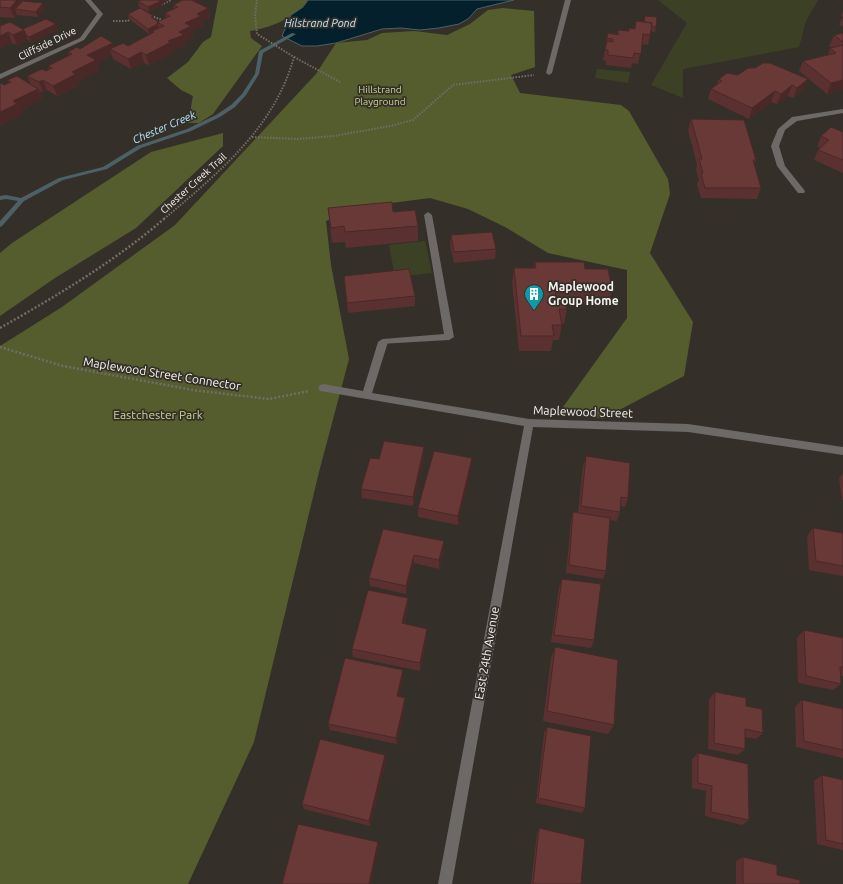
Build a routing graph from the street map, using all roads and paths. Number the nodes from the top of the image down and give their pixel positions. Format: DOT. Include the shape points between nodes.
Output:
graph roads {
  1 [pos="88,0"];
  2 [pos="171,0"];
  3 [pos="257,0"];
  4 [pos="568,0"];
  5 [pos="161,5"];
  6 [pos="145,13"];
  7 [pos="134,16"];
  8 [pos="112,21"];
  9 [pos="168,26"];
  10 [pos="294,57"];
  11 [pos="549,73"];
  12 [pos="0,77"];
  13 [pos="340,82"];
  14 [pos="843,111"];
  15 [pos="252,137"];
  16 [pos="801,191"];
  17 [pos="428,215"];
  18 [pos="0,328"];
  19 [pos="0,347"];
  20 [pos="323,388"];
  21 [pos="367,395"];
  22 [pos="529,423"];
  23 [pos="843,451"];
  24 [pos="445,884"];
  1 -- 12 [label="street, Cliffside Drive" via="100,14 82,39"];
  2 -- 5 [label="path"];
  3 -- 10 [label="path" via="257,34"];
  4 -- 11 [label="street"];
  6 -- 9 [label="path" via="166,21 163,23"];
  7 -- 8 [label="path" via="128,21"];
  10 -- 13 [label="path"];
  10 -- 15 [label="path, Chester Creek Trail" via="283,89"];
  11 -- 15 [label="path" via="453,85 413,120 390,126 334,136 297,139"];
  14 -- 16 [label="street" via="795,119 782,129 775,146 781,166"];
  15 -- 18 [label="path, Chester Creek Trail" via="212,178 113,260 59,295"];
  17 -- 21 [label="street" via="449,337 383,342"];
  19 -- 20 [label="path, Maplewood Street Connector" via="63,366 193,390 269,399"];
  20 -- 21 [label="street, Maplewood Street"];
  21 -- 22 [label="street, Maplewood Street"];
  22 -- 23 [label="street, Maplewood Street" via="688,428"];
  22 -- 24 [label="street, East 24th Avenue"];
}
